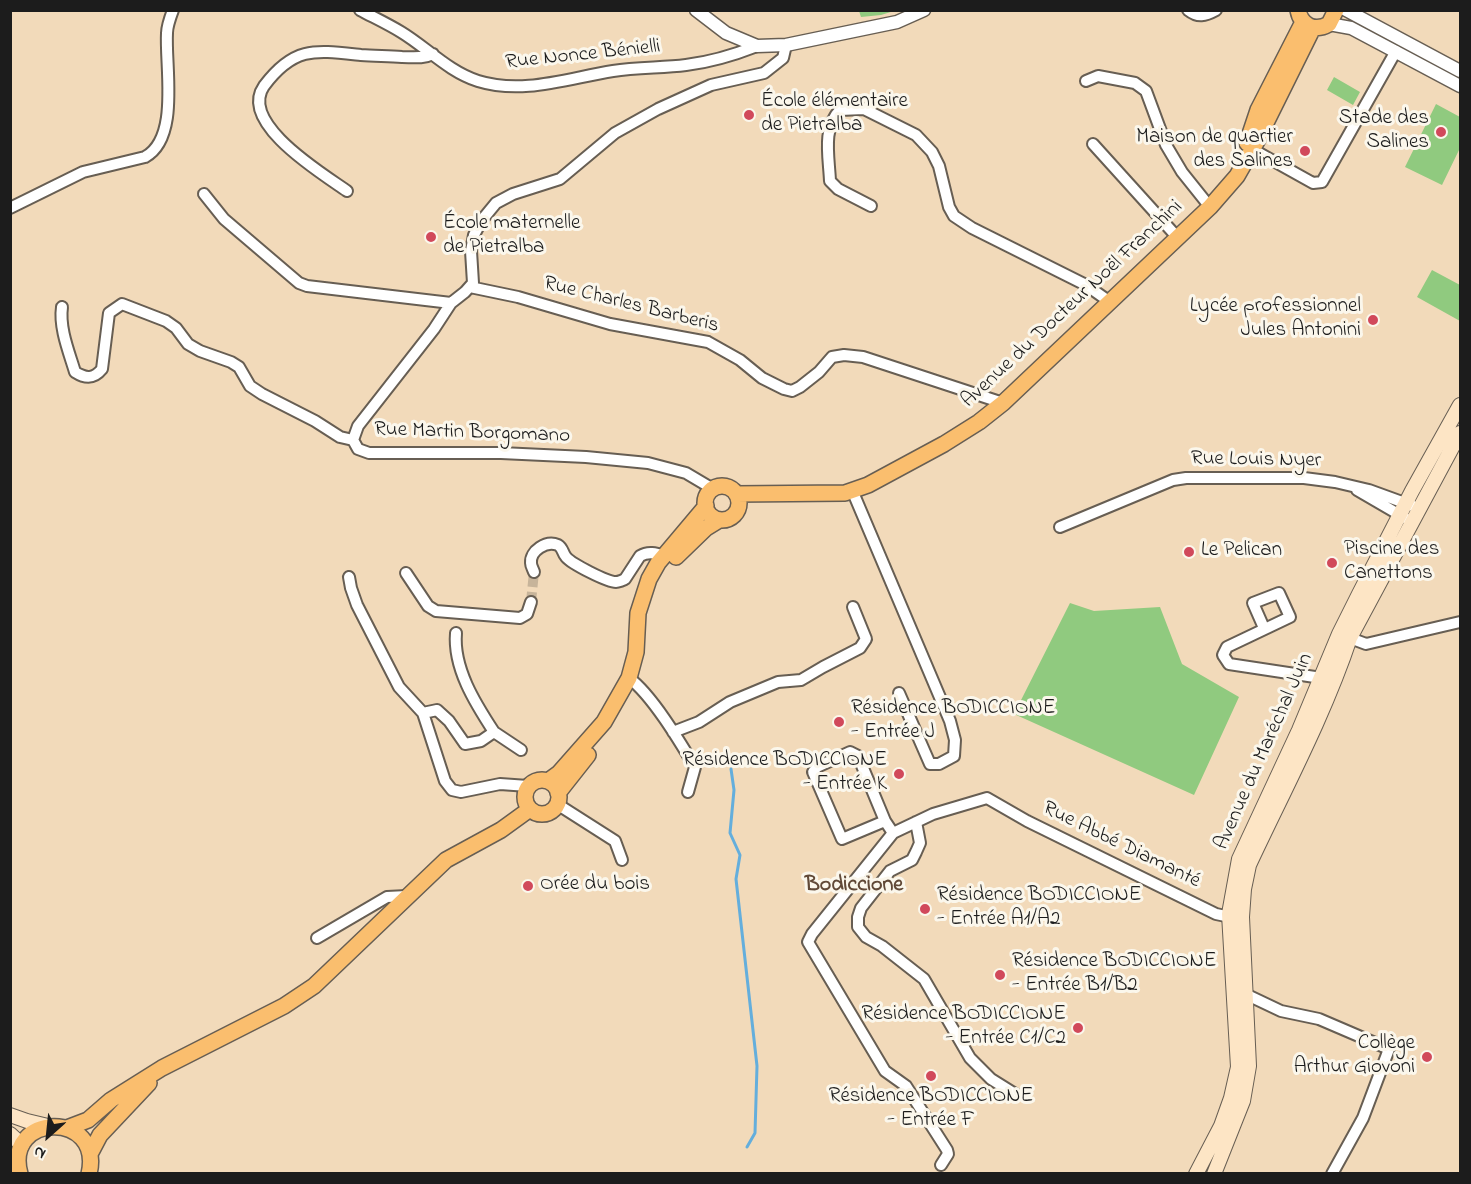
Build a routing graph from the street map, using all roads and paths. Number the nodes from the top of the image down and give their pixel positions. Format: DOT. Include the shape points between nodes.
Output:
graph roads {
  1 [pos="172,10"];
  2 [pos="360,10"];
  3 [pos="696,10"];
  4 [pos="924,10"];
  5 [pos="1188,10"];
  6 [pos="1216,10"];
  7 [pos="1346,10"];
  8 [pos="1333,17"];
  9 [pos="1304,20"];
  10 [pos="786,45"];
  11 [pos="757,46"];
  12 [pos="1396,51"];
  13 [pos="433,54"];
  14 [pos="1461,72"];
  15 [pos="1086,81"];
  16 [pos="1461,86"];
  17 [pos="1093,144"];
  18 [pos="1252,149"];
  19 [pos="1227,187"];
  20 [pos="347,191"];
  21 [pos="204,194"];
  22 [pos="870,206"];
  23 [pos="1210,207"];
  24 [pos="10,208"];
  25 [pos="1178,238"];
  26 [pos="470,287"];
  27 [pos="1110,302"];
  28 [pos="451,303"];
  29 [pos="62,307"];
  30 [pos="1003,403"];
  31 [pos="1461,405"];
  32 [pos="1456,423"];
  33 [pos="1461,433"];
  34 [pos="353,440"];
  35 [pos="713,489"];
  36 [pos="852,490"];
  37 [pos="736,494"];
  38 [pos="706,506"];
  39 [pos="1408,508"];
  40 [pos="719,520"];
  41 [pos="1060,527"];
  42 [pos="664,556"];
  43 [pos="534,572"];
  44 [pos="406,573"];
  45 [pos="349,577"];
  46 [pos="531,602"];
  47 [pos="853,607"];
  48 [pos="1461,622"];
  49 [pos="1264,628"];
  50 [pos="456,633"];
  51 [pos="1350,638"];
  52 [pos="1328,679"];
  53 [pos="632,681"];
  54 [pos="899,693"];
  55 [pos="423,714"];
  56 [pos="494,732"];
  57 [pos="673,732"];
  58 [pos="521,750"];
  59 [pos="548,781"];
  60 [pos="528,786"];
  61 [pos="688,792"];
  62 [pos="558,799"];
  63 [pos="530,809"];
  64 [pos="885,821"];
  65 [pos="916,822"];
  66 [pos="893,834"];
  67 [pos="622,860"];
  68 [pos="407,896"];
  69 [pos="1236,918"];
  70 [pos="317,938"];
  71 [pos="1239,991"];
  72 [pos="162,1068"];
  73 [pos="1015,1094"];
  74 [pos="10,1115"];
  75 [pos="48,1126"];
  76 [pos="67,1128"];
  77 [pos="16,1155"];
  78 [pos="940,1165"];
  79 [pos="92,1167"];
  80 [pos="1196,1173"];
  81 [pos="1214,1173"];
  82 [pos="1332,1173"];
  1 -- 24 [label="street" via="166,31 166,128 153,153 83,172"];
  2 -- 13 [label="street, Rue Nonce Bénielli"];
  3 -- 11 [label="street" via="726,33"];
  4 -- 10 [label="street" via="897,22"];
  5 -- 6 [label="street" via="1206,16"];
  7 -- 14 [label="street"];
  8 -- 9 [label="main road" via="1322,27"];
  8 -- 12 [label="street"];
  9 -- 18 [label="main road, Avenue du Docteur Noël Franchini"];
  9 -- 19 [label="main road, Avenue du Docteur Noël Franchini" via="1258,110"];
  10 -- 11 [label="street"];
  10 -- 26 [label="street" via="783,58 764,73 711,85 658,109 615,133 560,179 496,203 474,235 474,277"];
  11 -- 13 [label="street, Rue Nonce Bénielli" via="687,65 614,70 534,86 475,80"];
  12 -- 16 [label="street"];
  12 -- 18 [label="street" via="1322,182 1313,183"];
  13 -- 20 [label="street" via="423,57 303,53 282,66 262,90 259,108 279,138"];
  15 -- 23 [label="street" via="1098,76 1135,83 1146,92 1166,145"];
  17 -- 25 [label="street"];
  18 -- 19 [label="main road, Avenue du Docteur Noël Franchini"];
  19 -- 23 [label="main road, Avenue du Docteur Noël Franchini"];
  21 -- 28 [label="street" via="224,219 299,283"];
  22 -- 27 [label="street" via="830,181 828,130 840,110 864,109 916,135 939,166 954,216 1086,285"];
  23 -- 25 [label="main road, Avenue du Docteur Noël Franchini"];
  25 -- 27 [label="main road, Avenue du Docteur Noël Franchini"];
  26 -- 28 [label="street, Rue Martin Borgomano"];
  26 -- 30 [label="street, Rue Charles Barberis" via="610,324 708,342 762,378 792,391 819,372 832,357 844,355 863,357"];
  27 -- 30 [label="main road, Avenue du Docteur Noël Franchini"];
  28 -- 34 [label="street, Rue Martin Borgomano" via="358,426"];
  29 -- 34 [label="street" via="60,318 71,361 81,376 91,378 102,369 109,313 122,304 166,321 188,344 239,367 256,390 340,437"];
  30 -- 36 [label="main road, Avenue du Docteur Noël Franchini" via="944,444"];
  31 -- 32 [label="main road, Avenue du Maréchal Juin"];
  32 -- 39 [label="main road, Avenue du Maréchal Juin"];
  33 -- 39 [label="main road, Avenue du Maréchal Juin"];
  34 -- 35 [label="street, Rue Martin Borgomano" via="358,449 369,453 501,453 648,463 686,473"];
  35 -- 37 [label="main road" via="723,486"];
  35 -- 38 [label="main road"];
  36 -- 37 [label="main road, Avenue du Docteur Noël Franchini"];
  36 -- 54 [label="street" via="950,721 954,756 930,764"];
  37 -- 40 [label="main road" via="738,510 730,518"];
  38 -- 40 [label="main road"];
  38 -- 42 [label="main road"];
  39 -- 41 [label="street, Rue Louis Nyer" via="1370,490 1335,482 1304,478 1186,478"];
  39 -- 51 [label="main road, Avenue du Maréchal Juin" via="1412,522"];
  39 -- 52 [label="main road, Avenue du Maréchal Juin" via="1340,634"];
  40 -- 53 [label="main road" via="687,545 658,580 649,610 643,656"];
  42 -- 43 [label="street" via="644,554 625,579 617,582 577,565 556,544 550,544 533,554 530,562"];
  42 -- 53 [label="main road" via="642,596"];
  44 -- 46 [label="street" via="428,606 436,610 520,618 527,614"];
  45 -- 55 [label="street" via="357,605 399,687"];
  47 -- 57 [label="street" via="866,639 860,648 801,680 768,686"];
  48 -- 51 [label="street" via="1366,644"];
  49 -- 52 [label="street" via="1227,647 1223,655 1229,664"];
  50 -- 56 [label="street" via="455,646 462,671"];
  51 -- 52 [label="main road, Avenue du Maréchal Juin"];
  52 -- 69 [label="main road, Avenue du Maréchal Juin" via="1249,865"];
  53 -- 57 [label="street"];
  53 -- 59 [label="main road" via="604,722 560,773"];
  53 -- 62 [label="main road" via="613,724"];
  55 -- 56 [label="street" via="437,710 465,744 482,741"];
  55 -- 60 [label="street" via="445,781 452,790 461,792 500,784"];
  56 -- 58 [label="street"];
  57 -- 61 [label="street" via="695,767"];
  59 -- 60 [label="main road" via="537,780"];
  59 -- 62 [label="main road" via="556,788"];
  60 -- 63 [label="main road" via="525,800"];
  62 -- 63 [label="main road" via="550,812"];
  62 -- 67 [label="street" via="615,841"];
  63 -- 68 [label="main road" via="446,860"];
  64 -- 64 [label="street" via="858,756 850,752 813,772 842,839"];
  64 -- 66 [label="street"];
  65 -- 66 [label="street"];
  65 -- 69 [label="street, Rue Abbé Diamanté" via="987,798 1216,914"];
  65 -- 73 [label="street" via="920,843 912,860 890,871 861,908 858,927 924,979 970,1058 991,1079"];
  66 -- 78 [label="street" via="808,942 885,1071 906,1086 946,1150 948,1154"];
  68 -- 70 [label="street" via="387,897"];
  68 -- 72 [label="main road" via="314,986 284,1006"];
  69 -- 71 [label="main road, Avenue du Maréchal Juin"];
  71 -- 80 [label="main road, Avenue du Maréchal Juin" via="1238,1067 1231,1098"];
  71 -- 81 [label="main road, Avenue du Maréchal Juin" via="1249,1066 1243,1101"];
  71 -- 82 [label="street" via="1281,1011 1319,1019 1389,1049 1363,1118"];
  72 -- 76 [label="main road" via="111,1100 88,1120"];
  72 -- 79 [label="main road" via="100,1135"];
  74 -- 75 [label="main road"];
  75 -- 76 [label="main road"];
  75 -- 77 [label="main road" via="28,1136"];
  76 -- 79 [label="main road" via="82,1139"];
}
